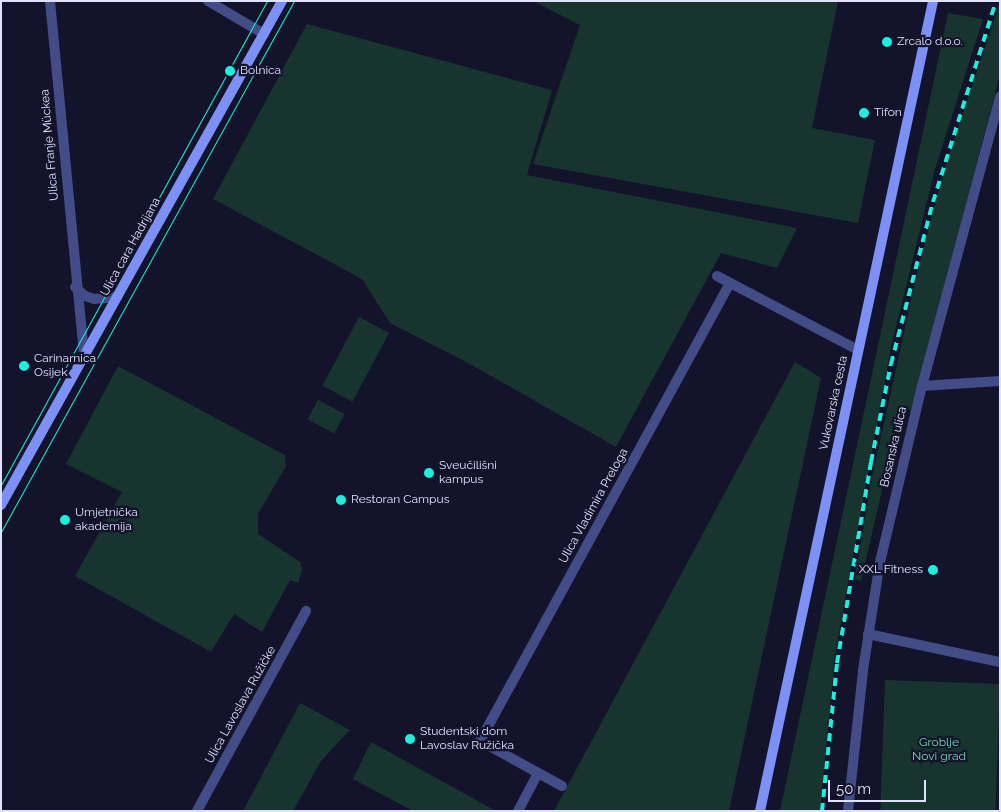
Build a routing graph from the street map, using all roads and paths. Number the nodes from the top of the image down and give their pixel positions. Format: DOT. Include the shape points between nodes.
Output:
graph roads {
  1 [pos="50,1"];
  2 [pos="208,1"];
  3 [pos="282,1"];
  4 [pos="933,1"];
  5 [pos="264,34"];
  6 [pos="1000,96"];
  7 [pos="716,276"];
  8 [pos="730,283"];
  9 [pos="75,287"];
  10 [pos="117,297"];
  11 [pos="858,350"];
  12 [pos="84,357"];
  13 [pos="1000,381"];
  14 [pos="922,386"];
  15 [pos="1,505"];
  16 [pos="306,611"];
  17 [pos="868,634"];
  18 [pos="1000,662"];
  19 [pos="538,773"];
  20 [pos="562,786"];
  21 [pos="196,811"];
  22 [pos="518,811"];
  23 [pos="760,811"];
  24 [pos="848,811"];
  1 -- 9 [label="street, Ulica Franje Mückea"];
  2 -- 5 [label="street"];
  3 -- 5 [label="main road, Ulica cara Hadrijana"];
  4 -- 11 [label="main road, Vukovarska cesta"];
  5 -- 10 [label="main road, Ulica cara Hadrijana"];
  6 -- 14 [label="street, Bosanska ulica"];
  7 -- 8 [label="street"];
  8 -- 11 [label="street"];
  8 -- 19 [label="street, Ulica Vladimira Preloga" via="480,741"];
  9 -- 10 [label="street" via="94,299"];
  9 -- 12 [label="street, Ulica Franje Mückea"];
  10 -- 12 [label="main road, Ulica cara Hadrijana"];
  11 -- 23 [label="main road, Vukovarska cesta"];
  12 -- 15 [label="main road, Ulica cara Hadrijana"];
  13 -- 14 [label="street"];
  14 -- 17 [label="street, Bosanska ulica" via="880,562"];
  16 -- 21 [label="street, Ulica Lavoslava Ružičke"];
  17 -- 18 [label="street"];
  17 -- 24 [label="street, Bosanska ulica"];
  19 -- 20 [label="street"];
  19 -- 22 [label="street"];
}
